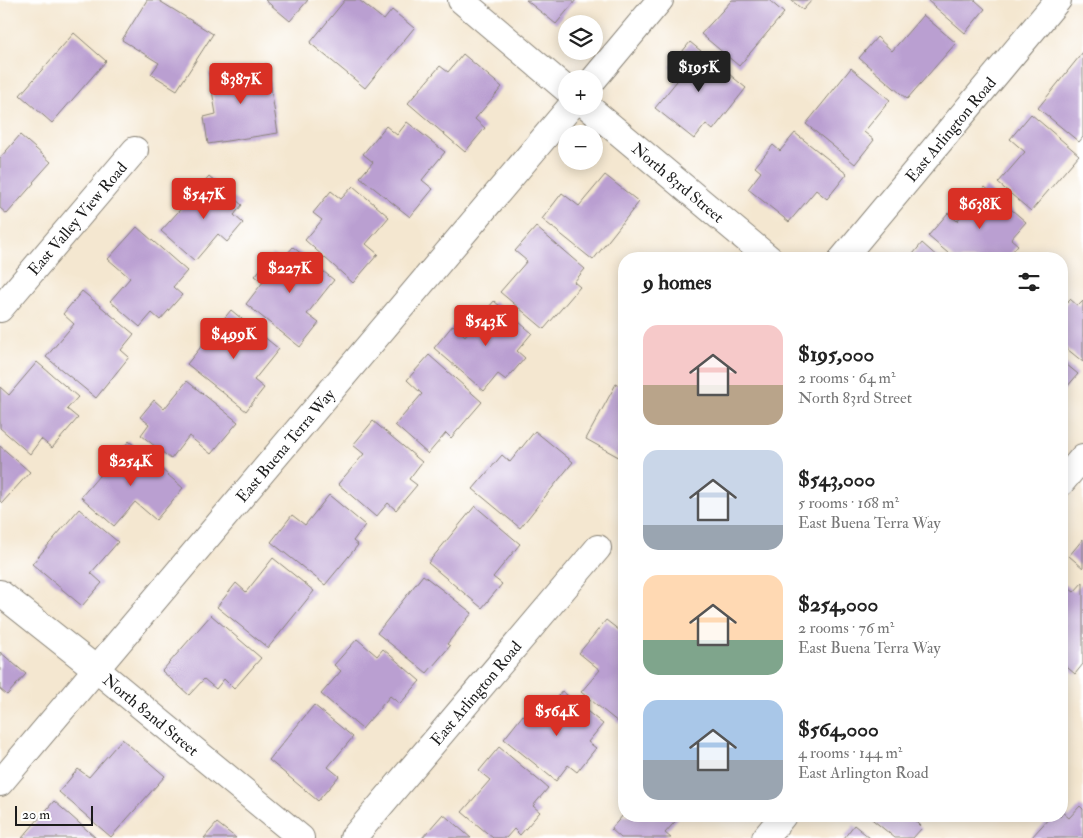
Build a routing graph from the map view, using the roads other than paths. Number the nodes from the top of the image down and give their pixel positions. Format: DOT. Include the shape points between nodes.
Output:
graph roads {
  1 [pos="461,0"];
  2 [pos="660,0"];
  3 [pos="1058,0"];
  4 [pos="602,70"];
  5 [pos="558,82"];
  6 [pos="563,115"];
  7 [pos="598,115"];
  8 [pos="135,150"];
  9 [pos="762,252"];
  10 [pos="848,252"];
  11 [pos="0,309"];
  12 [pos="1083,457"];
  13 [pos="1068,475"];
  14 [pos="598,548"];
  15 [pos="0,594"];
  16 [pos="96,669"];
  17 [pos="0,783"];
  18 [pos="778,822"];
  19 [pos="301,838"];
  20 [pos="354,838"];
  21 [pos="764,838"];
  1 -- 5 [label="street"];
  2 -- 4 [label="street"];
  3 -- 10 [label="street, East Arlington Road"];
  6 -- 16 [label="street, East Buena Terra Way"];
  7 -- 9 [label="street, North 83rd Street"];
  8 -- 11 [label="street, East Valley View Road"];
  12 -- 13 [label="street"];
  14 -- 20 [label="street, East Arlington Road"];
  15 -- 16 [label="street, North 82nd Street"];
  16 -- 17 [label="street, East Buena Terra Way"];
  16 -- 19 [label="street, North 82nd Street"];
  18 -- 21 [label="street"];
}
